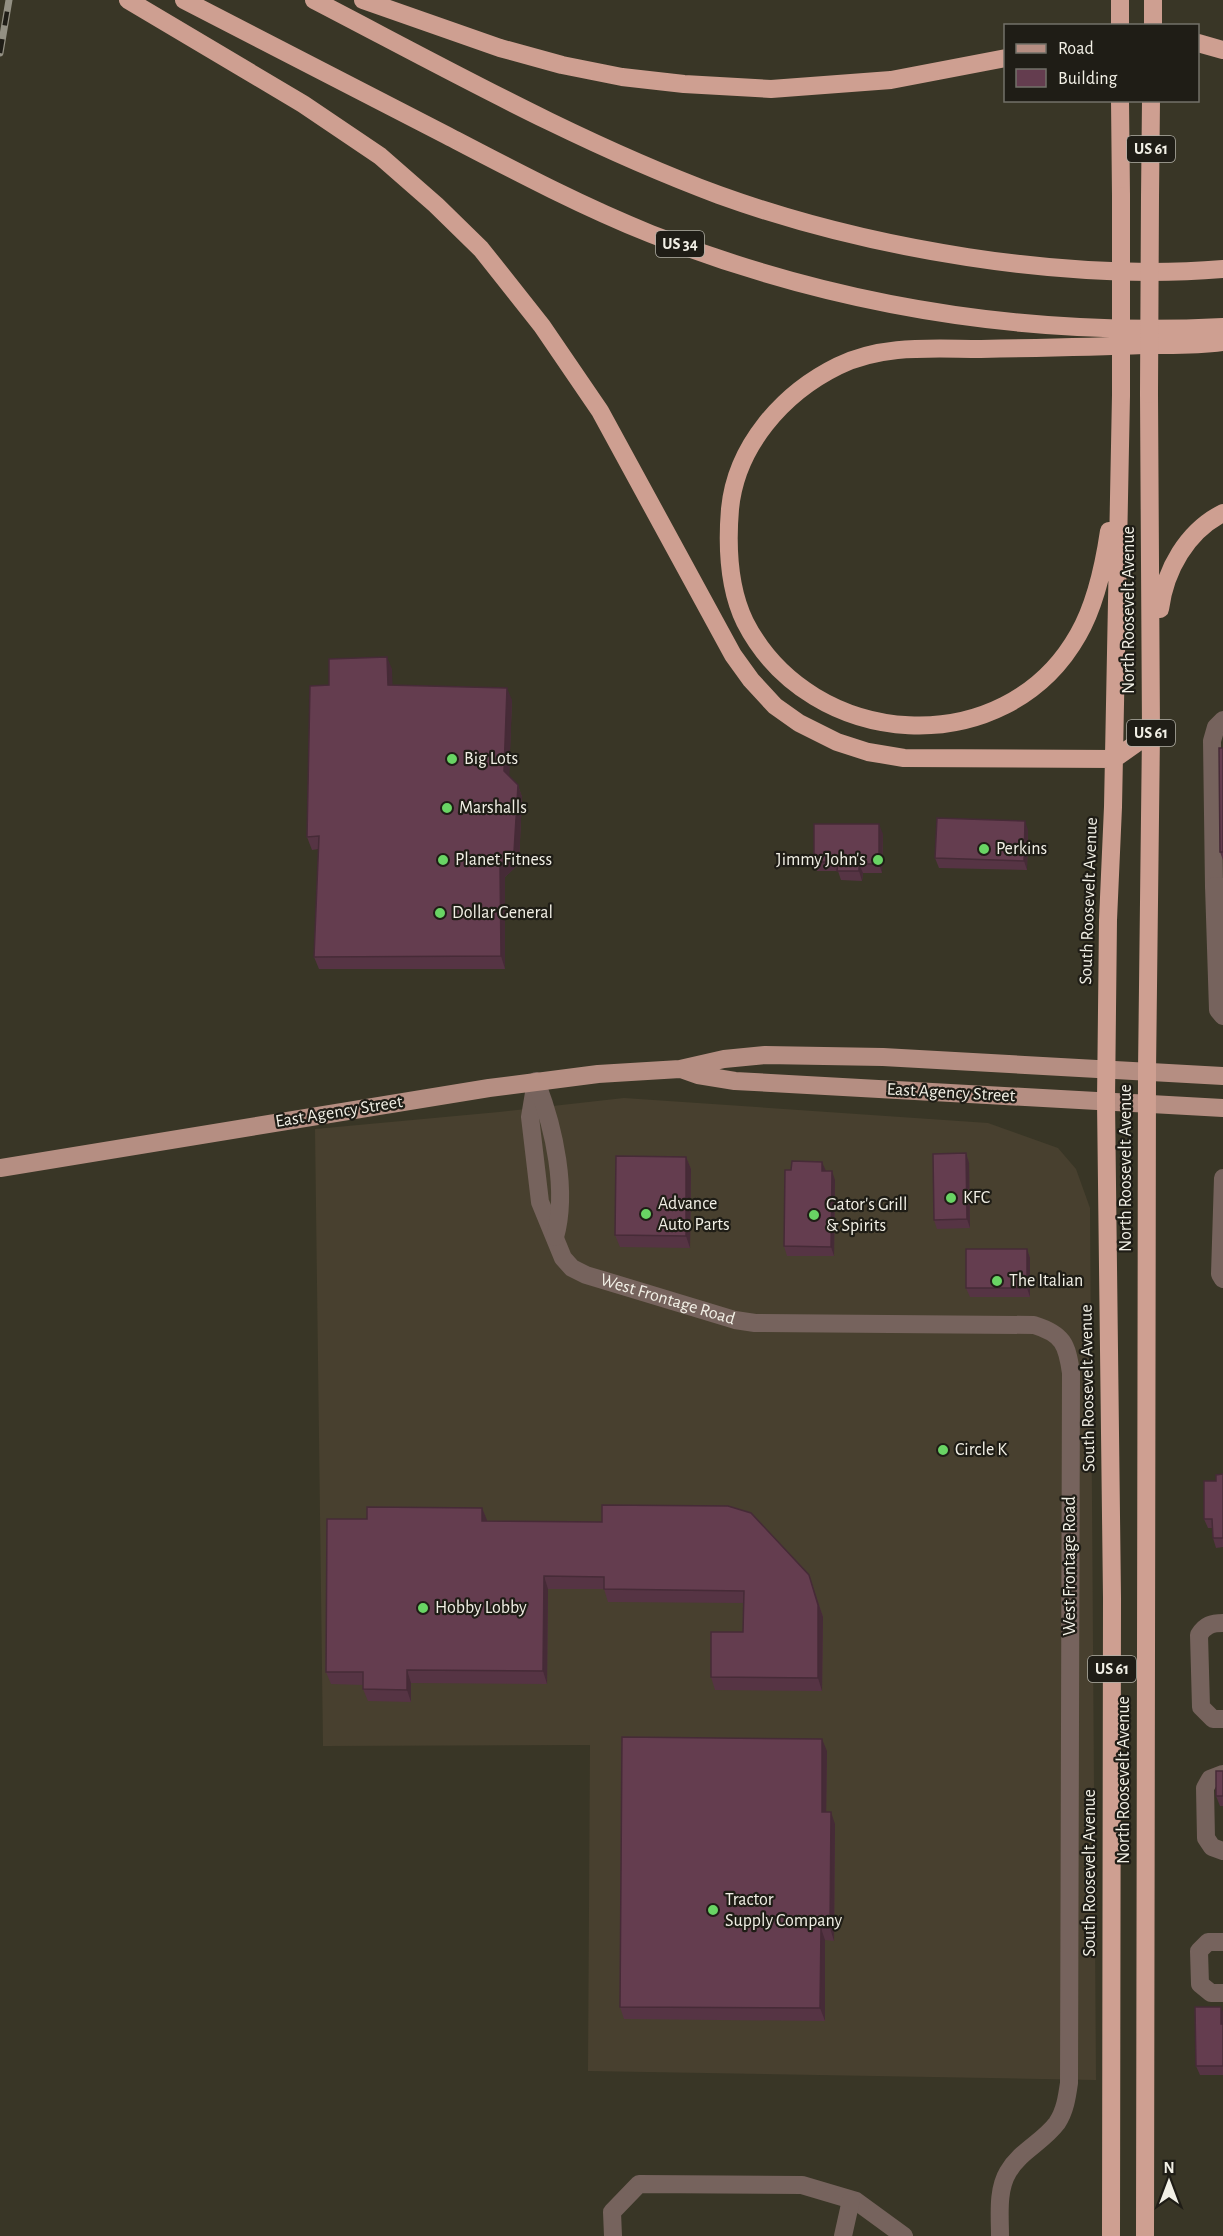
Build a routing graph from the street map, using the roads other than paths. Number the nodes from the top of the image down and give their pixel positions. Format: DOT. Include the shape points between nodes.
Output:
graph roads {
  1 [pos="128,0"];
  2 [pos="184,0"];
  3 [pos="314,0"];
  4 [pos="363,0"];
  5 [pos="1120,0"];
  6 [pos="1153,0"];
  7 [pos="1120,24"];
  8 [pos="1153,24"];
  9 [pos="1199,44"];
  10 [pos="1223,50"];
  11 [pos="1004,58"];
  12 [pos="1120,102"];
  13 [pos="1151,102"];
  14 [pos="1223,269"];
  15 [pos="1223,327"];
  16 [pos="1223,342"];
  17 [pos="1120,449"];
  18 [pos="1223,513"];
  19 [pos="1151,682"];
  20 [pos="1223,720"];
  21 [pos="1151,732"];
  22 [pos="1218,741"];
  23 [pos="1114,759"];
  24 [pos="1218,886"];
  25 [pos="1223,1016"];
  26 [pos="680,1069"];
  27 [pos="1106,1070"];
  28 [pos="1147,1072"];
  29 [pos="1223,1076"];
  30 [pos="536,1081"];
  31 [pos="1106,1101"];
  32 [pos="1148,1104"];
  33 [pos="1223,1108"];
  34 [pos="0,1168"];
  35 [pos="1223,1178"];
  36 [pos="1223,1279"];
  37 [pos="1223,1623"];
  38 [pos="1223,1719"];
  39 [pos="1223,1774"];
  40 [pos="1223,1851"];
  41 [pos="1223,1942"];
  42 [pos="1223,1993"];
  43 [pos="851,2200"];
  44 [pos="613,2236"];
  45 [pos="843,2236"];
  46 [pos="904,2236"];
  47 [pos="1000,2236"];
  48 [pos="1111,2236"];
  49 [pos="1144,2236"];
  1 -- 23 [label="highway" via="303,104 380,156 481,249 542,326 600,411 733,655 776,706 837,742 904,758"];
  2 -- 15 [label="highway, US 34" via="533,180 650,233 754,270 846,295 973,319 1104,329"];
  3 -- 14 [label="highway" via="635,161 802,222 971,257 1058,267 1193,272"];
  4 -- 11 [label="highway" via="500,48 562,65 684,84 771,89 880,80"];
  5 -- 7 [label="highway"];
  6 -- 8 [label="highway"];
  9 -- 10 [label="highway"];
  12 -- 17 [label="highway, South Roosevelt Avenue / US 61, bridge"];
  13 -- 19 [label="highway, North Roosevelt Avenue / US 61, bridge"];
  16 -- 17 [label="highway" via="900,349 839,365 783,404 761,429 741,462 729,531 735,595 745,621 781,673 833,708 865,720 933,726 983,713 1018,698 1059,661 1078,635 1092,603 1106,550"];
  17 -- 23 [label="highway, South Roosevelt Avenue / US 61"];
  18 -- 19 [label="highway" via="1194,535 1177,557 1163,587"];
  19 -- 21 [label="highway, North Roosevelt Avenue / US 61"];
  20 -- 22 [label="street" via="1216,727"];
  21 -- 23 [label="highway"];
  21 -- 28 [label="highway, North Roosevelt Avenue / US 61"];
  22 -- 24 [label="street"];
  23 -- 27 [label="highway, South Roosevelt Avenue / US 61"];
  24 -- 25 [label="street" via="1218,1010"];
  26 -- 27 [label="main road, East Agency Street" via="724,1059 789,1054"];
  26 -- 30 [label="main road, East Agency Street"];
  26 -- 31 [label="main road, East Agency Street" via="735,1081"];
  27 -- 28 [label="main road, East Agency Street"];
  27 -- 31 [label="highway, South Roosevelt Avenue / US 61"];
  28 -- 29 [label="main road, East Agency Street"];
  28 -- 32 [label="highway, North Roosevelt Avenue / US 61"];
  30 -- 34 [label="main road, East Agency Street"];
  30 -- 47 [label="street, West Frontage Road" via="552,1130 560,1193 560,1220 555,1237 563,1258 586,1275 735,1320 773,1324 1034,1325 1048,1329 1063,1341 1071,1373 1069,2083 1058,2122 1006,2173"];
  31 -- 32 [label="main road, East Agency Street"];
  31 -- 48 [label="highway, South Roosevelt Avenue / US 61" via="1112,1598"];
  32 -- 33 [label="main road, East Agency Street"];
  32 -- 49 [label="highway, North Roosevelt Avenue / US 61"];
  35 -- 36 [label="street"];
  37 -- 38 [label="street" via="1213,1623 1199,1635 1201,1707 1213,1719"];
  39 -- 40 [label="street" via="1210,1779 1205,1788 1206,1838 1212,1847"];
  41 -- 42 [label="street" via="1208,1942 1199,1951 1200,1984 1211,1993"];
  43 -- 44 [label="street" via="802,2186 639,2184 612,2212"];
  43 -- 45 [label="street"];
  43 -- 46 [label="street"];
}
